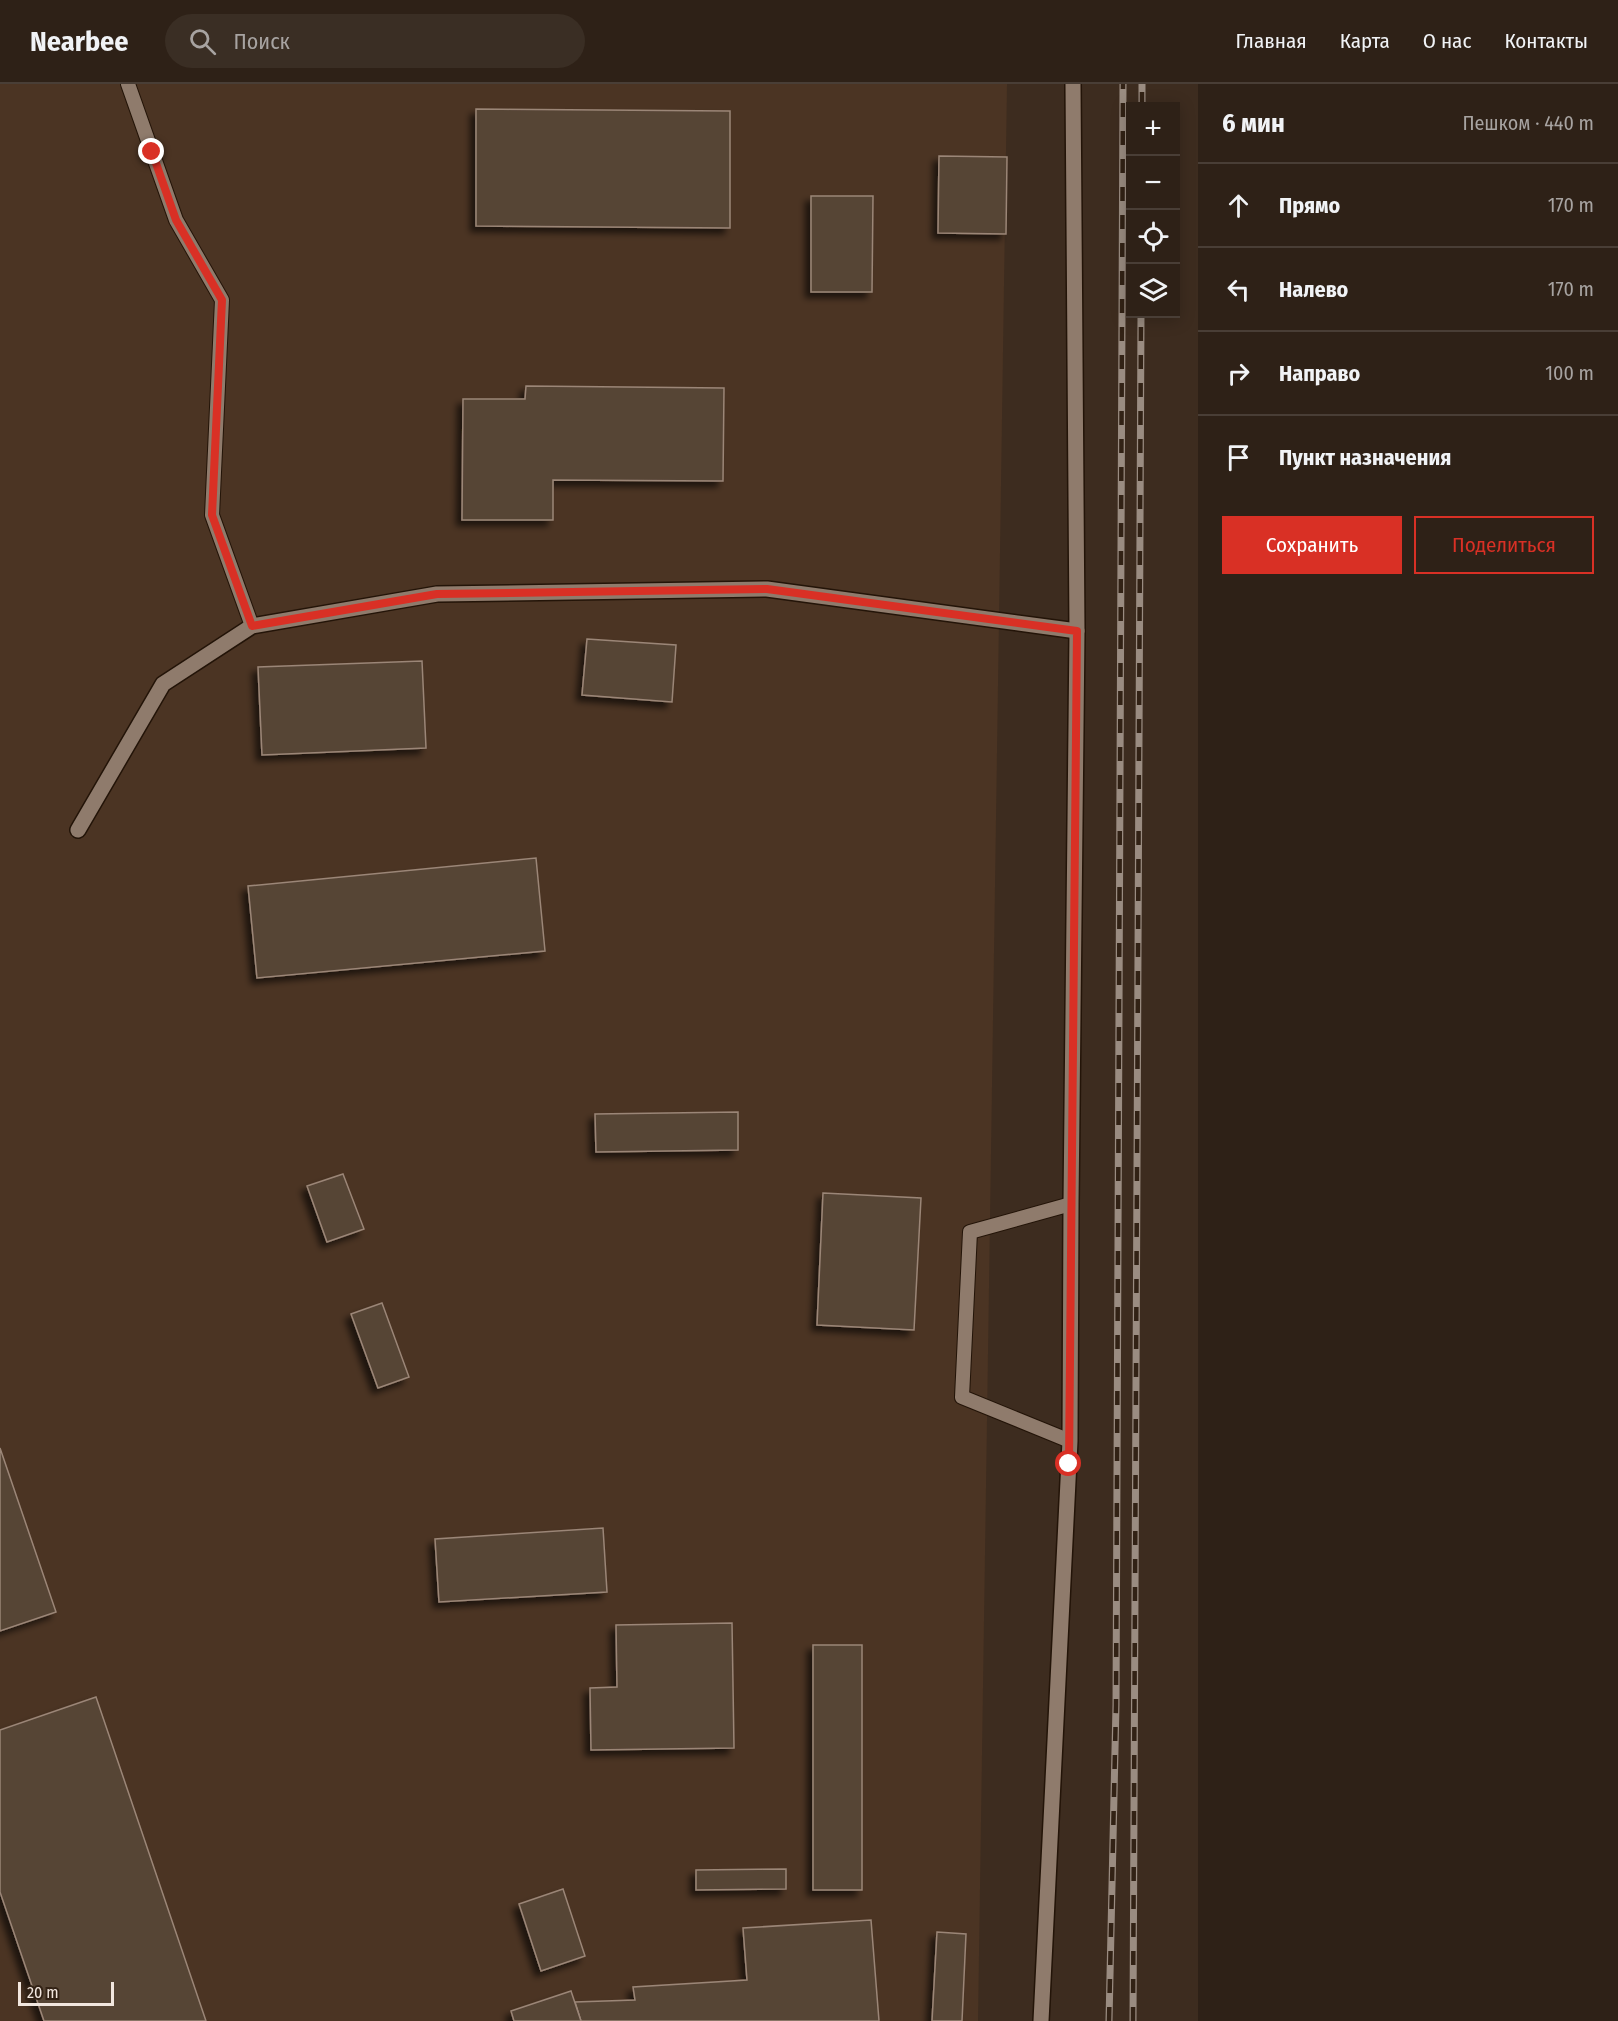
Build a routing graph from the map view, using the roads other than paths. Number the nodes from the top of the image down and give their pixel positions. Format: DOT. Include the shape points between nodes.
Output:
graph roads {
  1 [pos="128,84"];
  2 [pos="1073,84"];
  3 [pos="252,626"];
  4 [pos="1077,631"];
  5 [pos="78,830"];
  6 [pos="1071,1204"];
  7 [pos="1070,1441"];
  8 [pos="1041,2021"];
  1 -- 3 [label="lane" via="176,220 222,300 212,515"];
  2 -- 4 [label="street"];
  3 -- 4 [label="street" via="437,594 767,589"];
  3 -- 5 [label="street" via="163,684"];
  4 -- 6 [label="street"];
  6 -- 7 [label="street"];
  6 -- 7 [label="lane" via="970,1232 962,1397"];
  7 -- 8 [label="street"];
}
